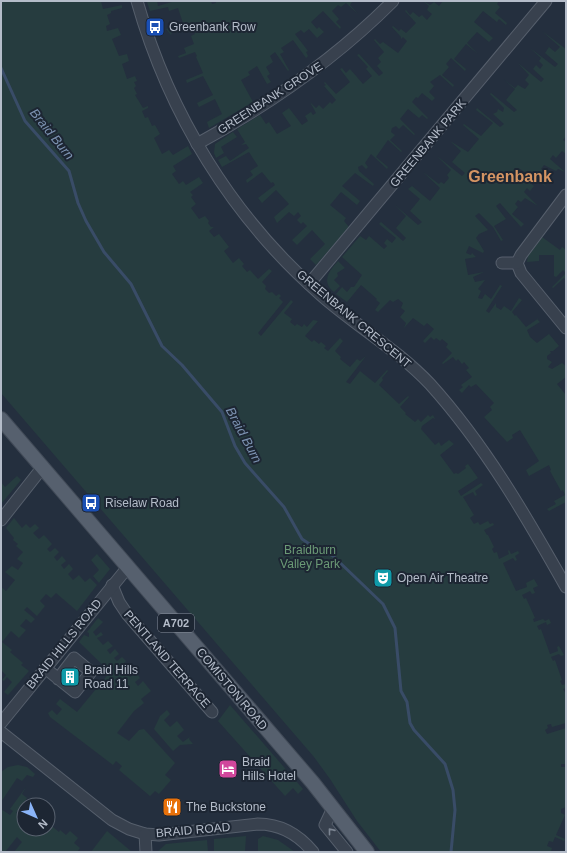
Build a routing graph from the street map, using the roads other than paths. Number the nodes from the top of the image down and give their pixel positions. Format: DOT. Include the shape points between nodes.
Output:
graph roads {
  1 [pos="137,1"];
  2 [pos="393,1"];
  3 [pos="546,1"];
  4 [pos="197,144"];
  5 [pos="566,195"];
  6 [pos="502,263"];
  7 [pos="517,263"];
  8 [pos="310,284"];
  9 [pos="566,328"];
  10 [pos="1,419"];
  11 [pos="42,468"];
  12 [pos="1,520"];
  13 [pos="128,567"];
  14 [pos="112,585"];
  15 [pos="566,587"];
  16 [pos="45,668"];
  17 [pos="58,679"];
  18 [pos="212,712"];
  19 [pos="1,723"];
  20 [pos="3,737"];
  21 [pos="333,808"];
  22 [pos="145,834"];
  23 [pos="146,852"];
  24 [pos="313,852"];
  25 [pos="347,852"];
  26 [pos="366,852"];
  1 -- 4 [label="street, GREENBANK CRESCENT" via="163,76"];
  2 -- 4 [label="street, GREENBANK GROVE" via="310,74"];
  3 -- 8 [label="street, GREENBANK PARK"];
  4 -- 8 [label="street, GREENBANK CRESCENT" via="246,216 263,237"];
  5 -- 7 [label="street" via="520,255"];
  6 -- 7 [label="street"];
  7 -- 9 [label="street" via="521,273"];
  8 -- 15 [label="street, GREENBANK CRESCENT" via="401,357 436,391 503,480"];
  10 -- 11 [label="main road, COMISTON ROAD / A702"];
  11 -- 12 [label="street"];
  11 -- 13 [label="main road, COMISTON ROAD / A702"];
  13 -- 14 [label="street, BRAID HILLS ROAD"];
  13 -- 21 [label="main road, COMISTON ROAD / A702"];
  14 -- 16 [label="street, BRAID HILLS ROAD"];
  14 -- 18 [label="street, PENTLAND TERRACE" via="127,614"];
  16 -- 17 [label="street"];
  16 -- 19 [label="street, BRAID HILLS ROAD"];
  20 -- 22 [label="street, BRAID ROAD" via="112,820"];
  25 -- 21 [label="street, one-way" via="326,825"];
  21 -- 26 [label="main road, COMISTON ROAD / A702"];
  22 -- 23 [label="street"];
  22 -- 24 [label="street, BRAID ROAD" via="159,835 258,824 288,831"];
}
